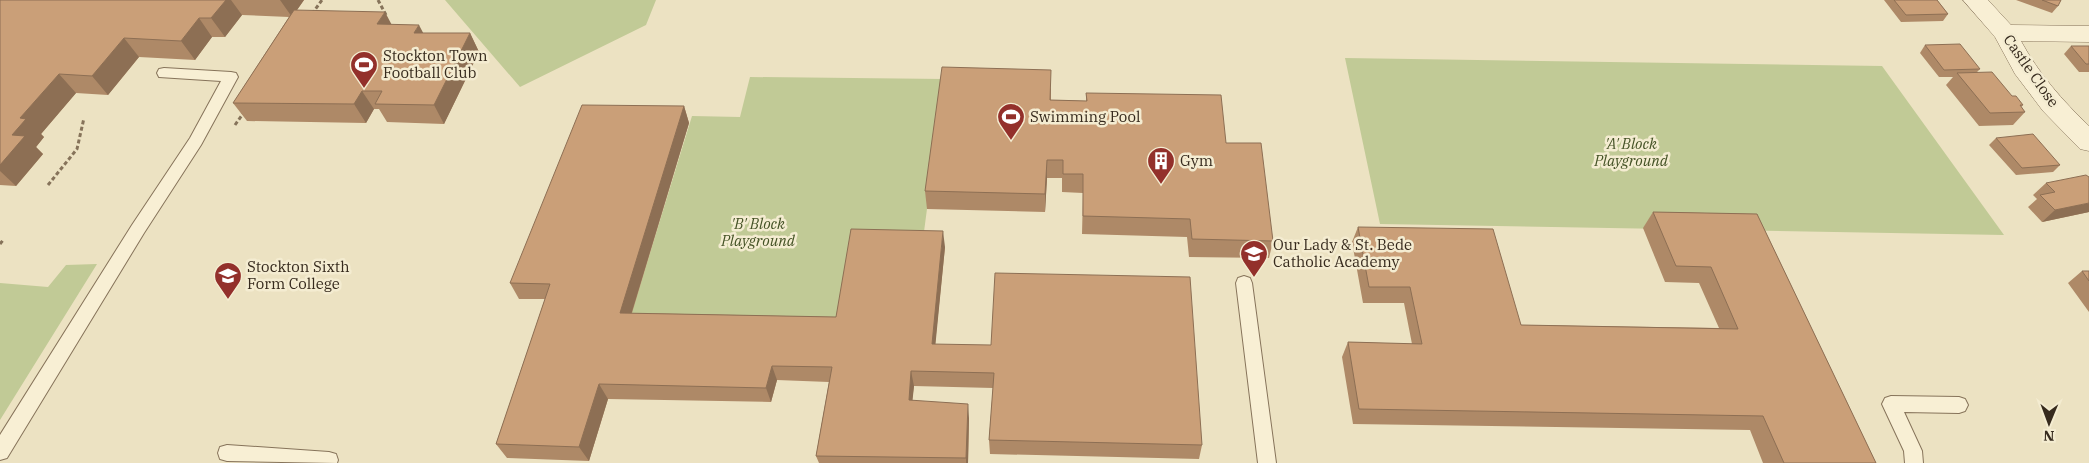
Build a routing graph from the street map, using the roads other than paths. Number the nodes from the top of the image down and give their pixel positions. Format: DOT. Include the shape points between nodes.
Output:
graph roads {
  1 [pos="1975,0"];
  2 [pos="2004,33"];
  3 [pos="2089,34"];
  4 [pos="164,73"];
  5 [pos="2089,142"];
  6 [pos="1244,283"];
  7 [pos="1959,406"];
  8 [pos="0,452"];
  9 [pos="227,453"];
  10 [pos="329,460"];
  11 [pos="1267,463"];
  12 [pos="1914,463"];
  1 -- 2 [label="street, Castle Close"];
  2 -- 3 [label="street"];
  2 -- 5 [label="street, Castle Close" via="2024,68 2052,105"];
  4 -- 8 [label="lane" via="231,76 196,140"];
  6 -- 11 [label="lane"];
  7 -- 12 [label="lane" via="1892,404 1914,451"];
  9 -- 10 [label="lane"];
}
